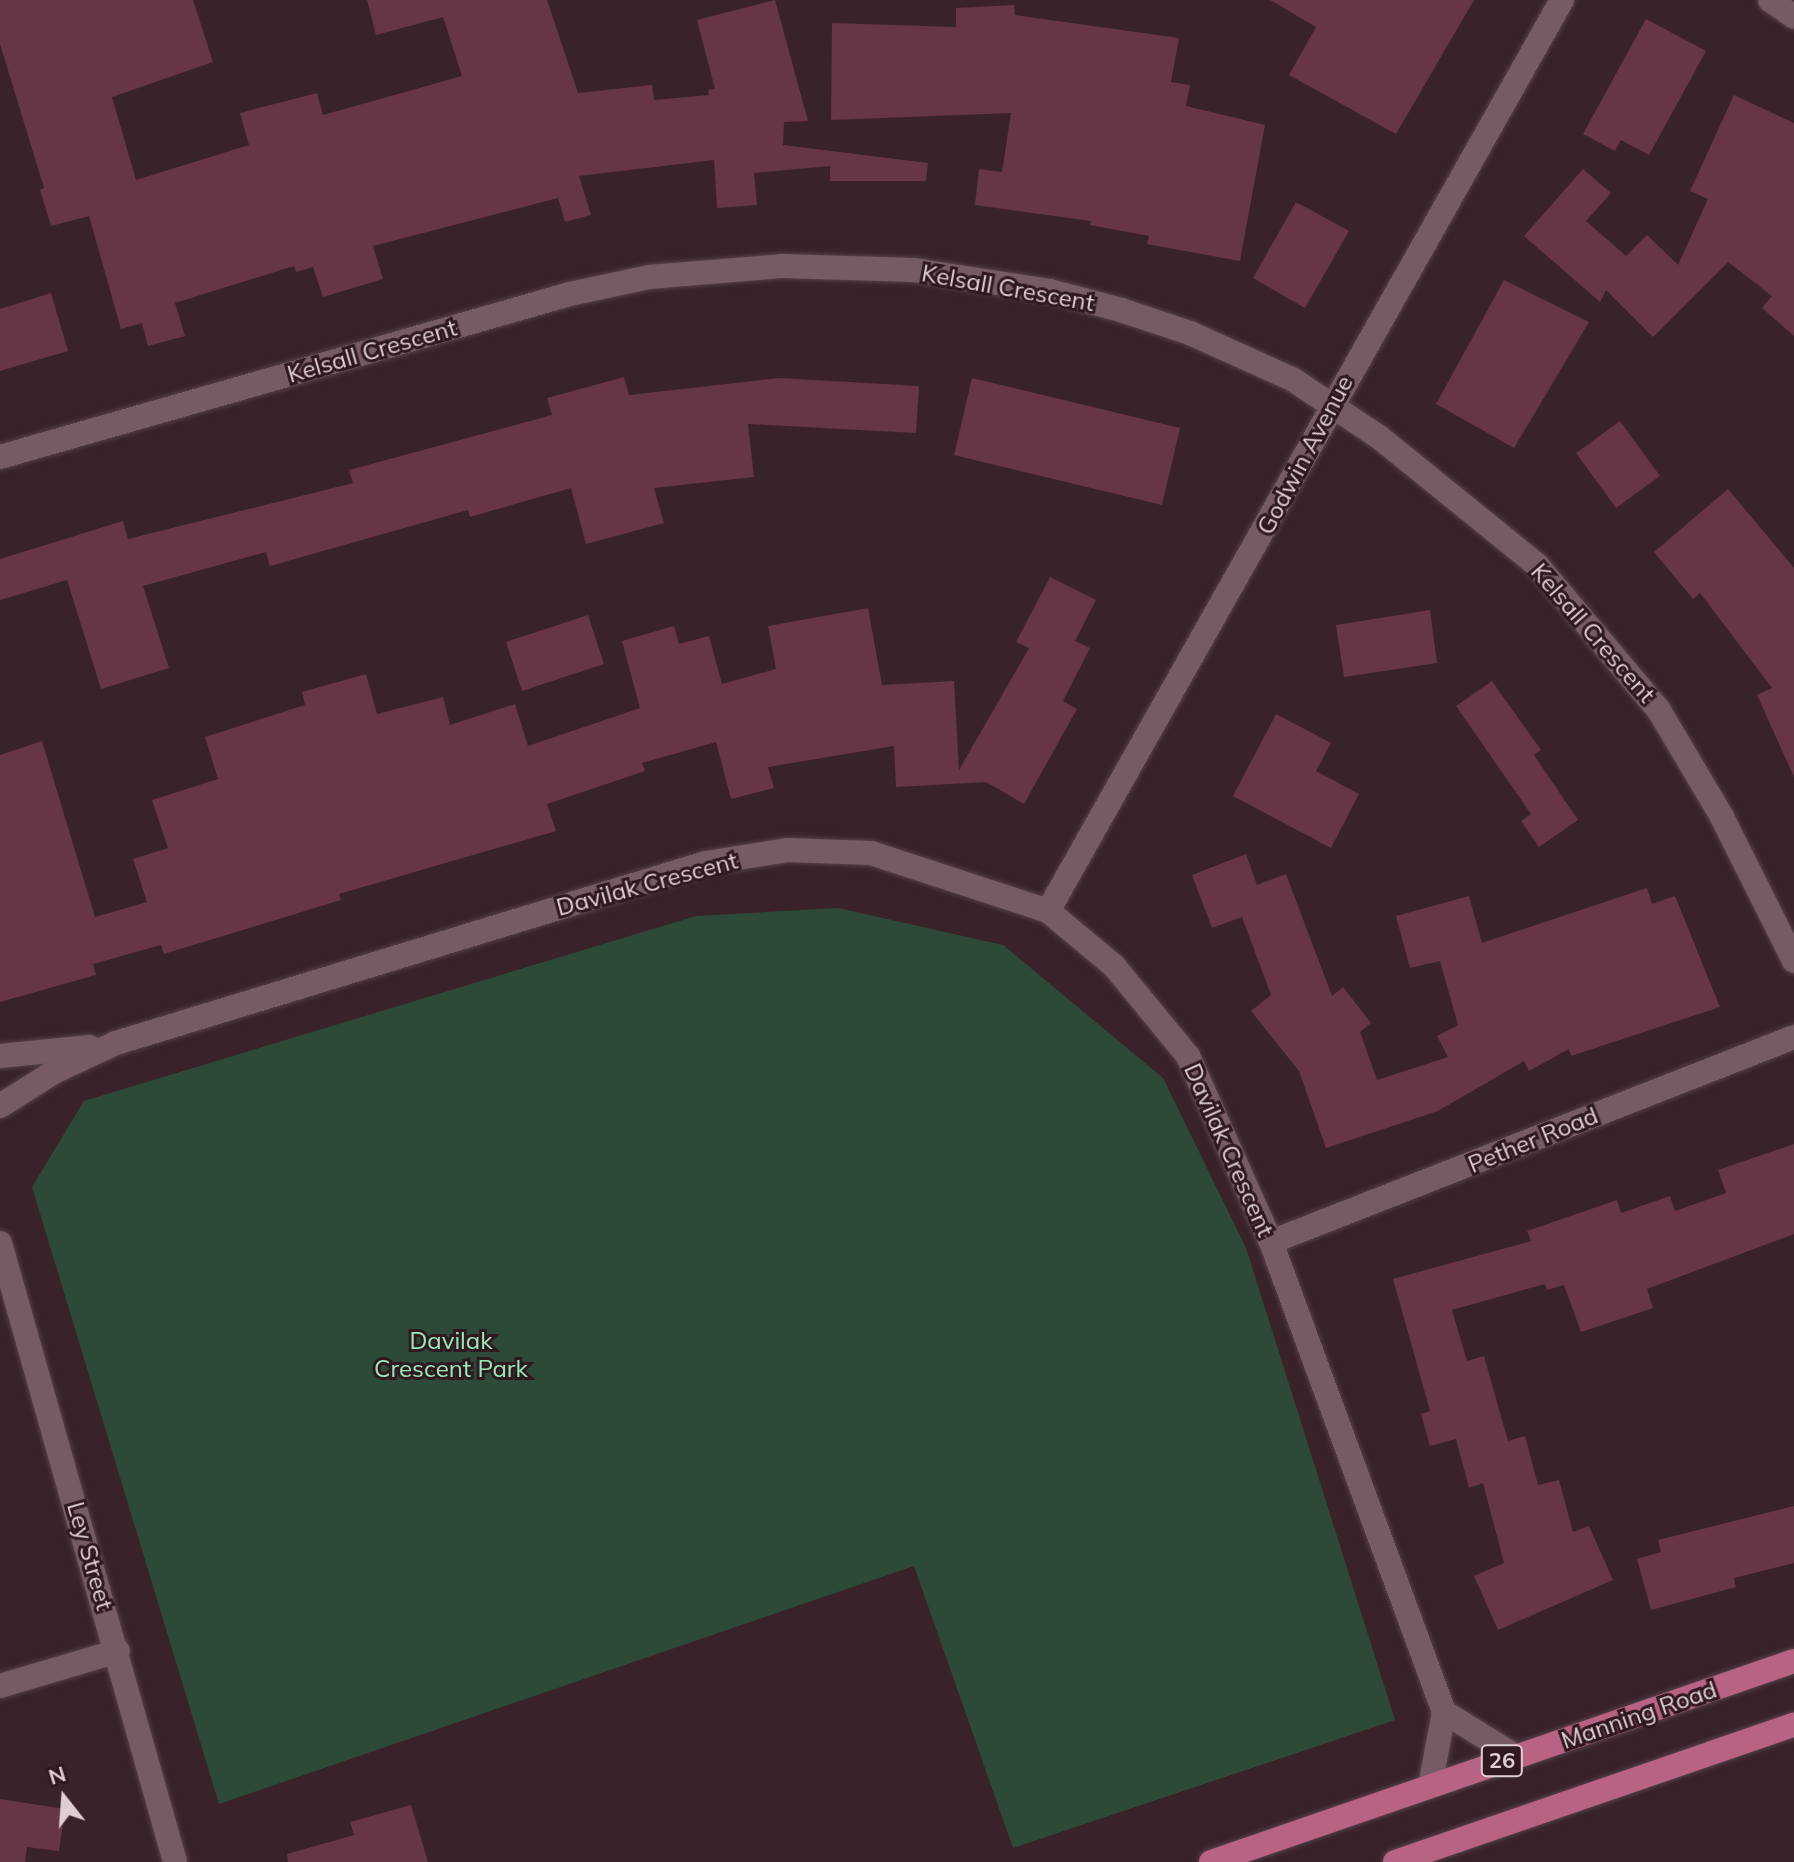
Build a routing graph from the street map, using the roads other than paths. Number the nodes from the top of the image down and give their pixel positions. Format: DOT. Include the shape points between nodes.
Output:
graph roads {
  1 [pos="1562,0"];
  2 [pos="1770,0"];
  3 [pos="1794,17"];
  4 [pos="1331,403"];
  5 [pos="0,457"];
  6 [pos="1048,911"];
  7 [pos="1794,961"];
  8 [pos="1794,1037"];
  9 [pos="116,1043"];
  10 [pos="0,1056"];
  11 [pos="0,1106"];
  12 [pos="1271,1242"];
  13 [pos="0,1243"];
  14 [pos="0,1252"];
  15 [pos="118,1651"];
  16 [pos="1794,1661"];
  17 [pos="0,1686"];
  18 [pos="1444,1712"];
  19 [pos="1794,1725"];
  20 [pos="1515,1756"];
  21 [pos="1430,1786"];
  22 [pos="175,1862"];
  23 [pos="1211,1862"];
  24 [pos="1395,1862"];
  1 -- 4 [label="street, Godwin Avenue"];
  2 -- 3 [label="street"];
  4 -- 5 [label="street, Kelsall Crescent" via="1201,337 1050,291 914,270 782,266 649,277 570,294"];
  4 -- 6 [label="street, Godwin Avenue" via="1299,471"];
  4 -- 7 [label="street, Kelsall Crescent" via="1537,565 1658,709 1722,817"];
  6 -- 9 [label="street, Davilak Crescent" via="871,853 787,850 706,863"];
  6 -- 12 [label="street, Davilak Crescent" via="1114,966 1188,1056"];
  8 -- 12 [label="street, Pether Road"];
  9 -- 10 [label="street, Davilak Crescent"];
  9 -- 11 [label="street, Davilak Crescent" via="54,1072"];
  12 -- 18 [label="street, Davilak Crescent"];
  13 -- 14 [label="street, Ley Street"];
  14 -- 15 [label="street, Ley Street"];
  15 -- 17 [label="street"];
  15 -- 22 [label="street, Ley Street"];
  16 -- 20 [label="main road, Manning Road / 26"];
  18 -- 20 [label="street"];
  18 -- 21 [label="street"];
  19 -- 24 [label="main road"];
  20 -- 21 [label="main road, Manning Road / 26"];
  21 -- 23 [label="main road, Manning Road / 26"];
}
